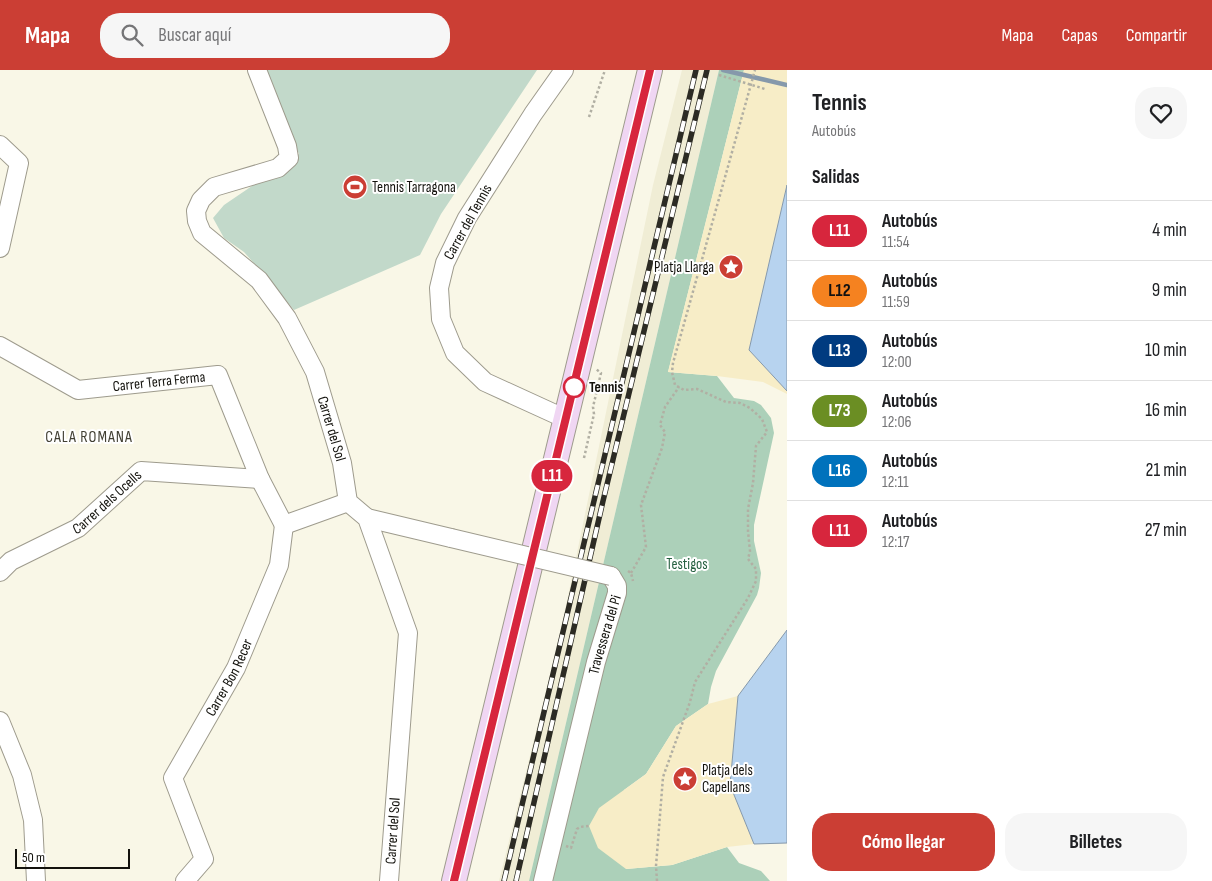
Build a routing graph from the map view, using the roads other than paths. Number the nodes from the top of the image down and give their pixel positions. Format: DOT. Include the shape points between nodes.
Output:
graph roads {
  1 [pos="257,70"];
  2 [pos="564,70"];
  3 [pos="650,70"];
  4 [pos="0,145"];
  5 [pos="0,248"];
  6 [pos="0,346"];
  7 [pos="566,419"];
  8 [pos="260,479"];
  9 [pos="348,502"];
  10 [pos="367,518"];
  11 [pos="284,525"];
  12 [pos="4,562"];
  13 [pos="0,721"];
  14 [pos="36,881"];
  15 [pos="185,881"];
  16 [pos="389,881"];
  17 [pos="454,881"];
  18 [pos="543,881"];
  1 -- 9 [label="street, Carrer del Sol" via="289,158 278,168 214,187 201,200 196,211 197,221 202,233 259,280 287,318 315,372 342,463"];
  2 -- 7 [label="street, Carrer del Tennis" via="467,218 444,263 439,288 441,319 455,353 485,382"];
  3 -- 7 [label="street"];
  4 -- 5 [label="street" via="19,163"];
  6 -- 8 [label="street, Carrer Terra Ferma" via="78,390 218,375"];
  7 -- 17 [label="street"];
  8 -- 11 [label="street"];
  8 -- 12 [label="street, Carrer dels Ocells" via="140,471 78,528"];
  9 -- 10 [label="street"];
  9 -- 11 [label="street"];
  10 -- 16 [label="street, Carrer del Sol" via="408,634"];
  10 -- 18 [label="street, Travessera del Pi, bridge" via="611,576 616,586 617,593 596,662"];
  11 -- 15 [label="street, Carrer Bon Recer" via="279,565 236,668 173,778 204,859"];
  13 -- 14 [label="street" via="22,775 33,820"];
}
